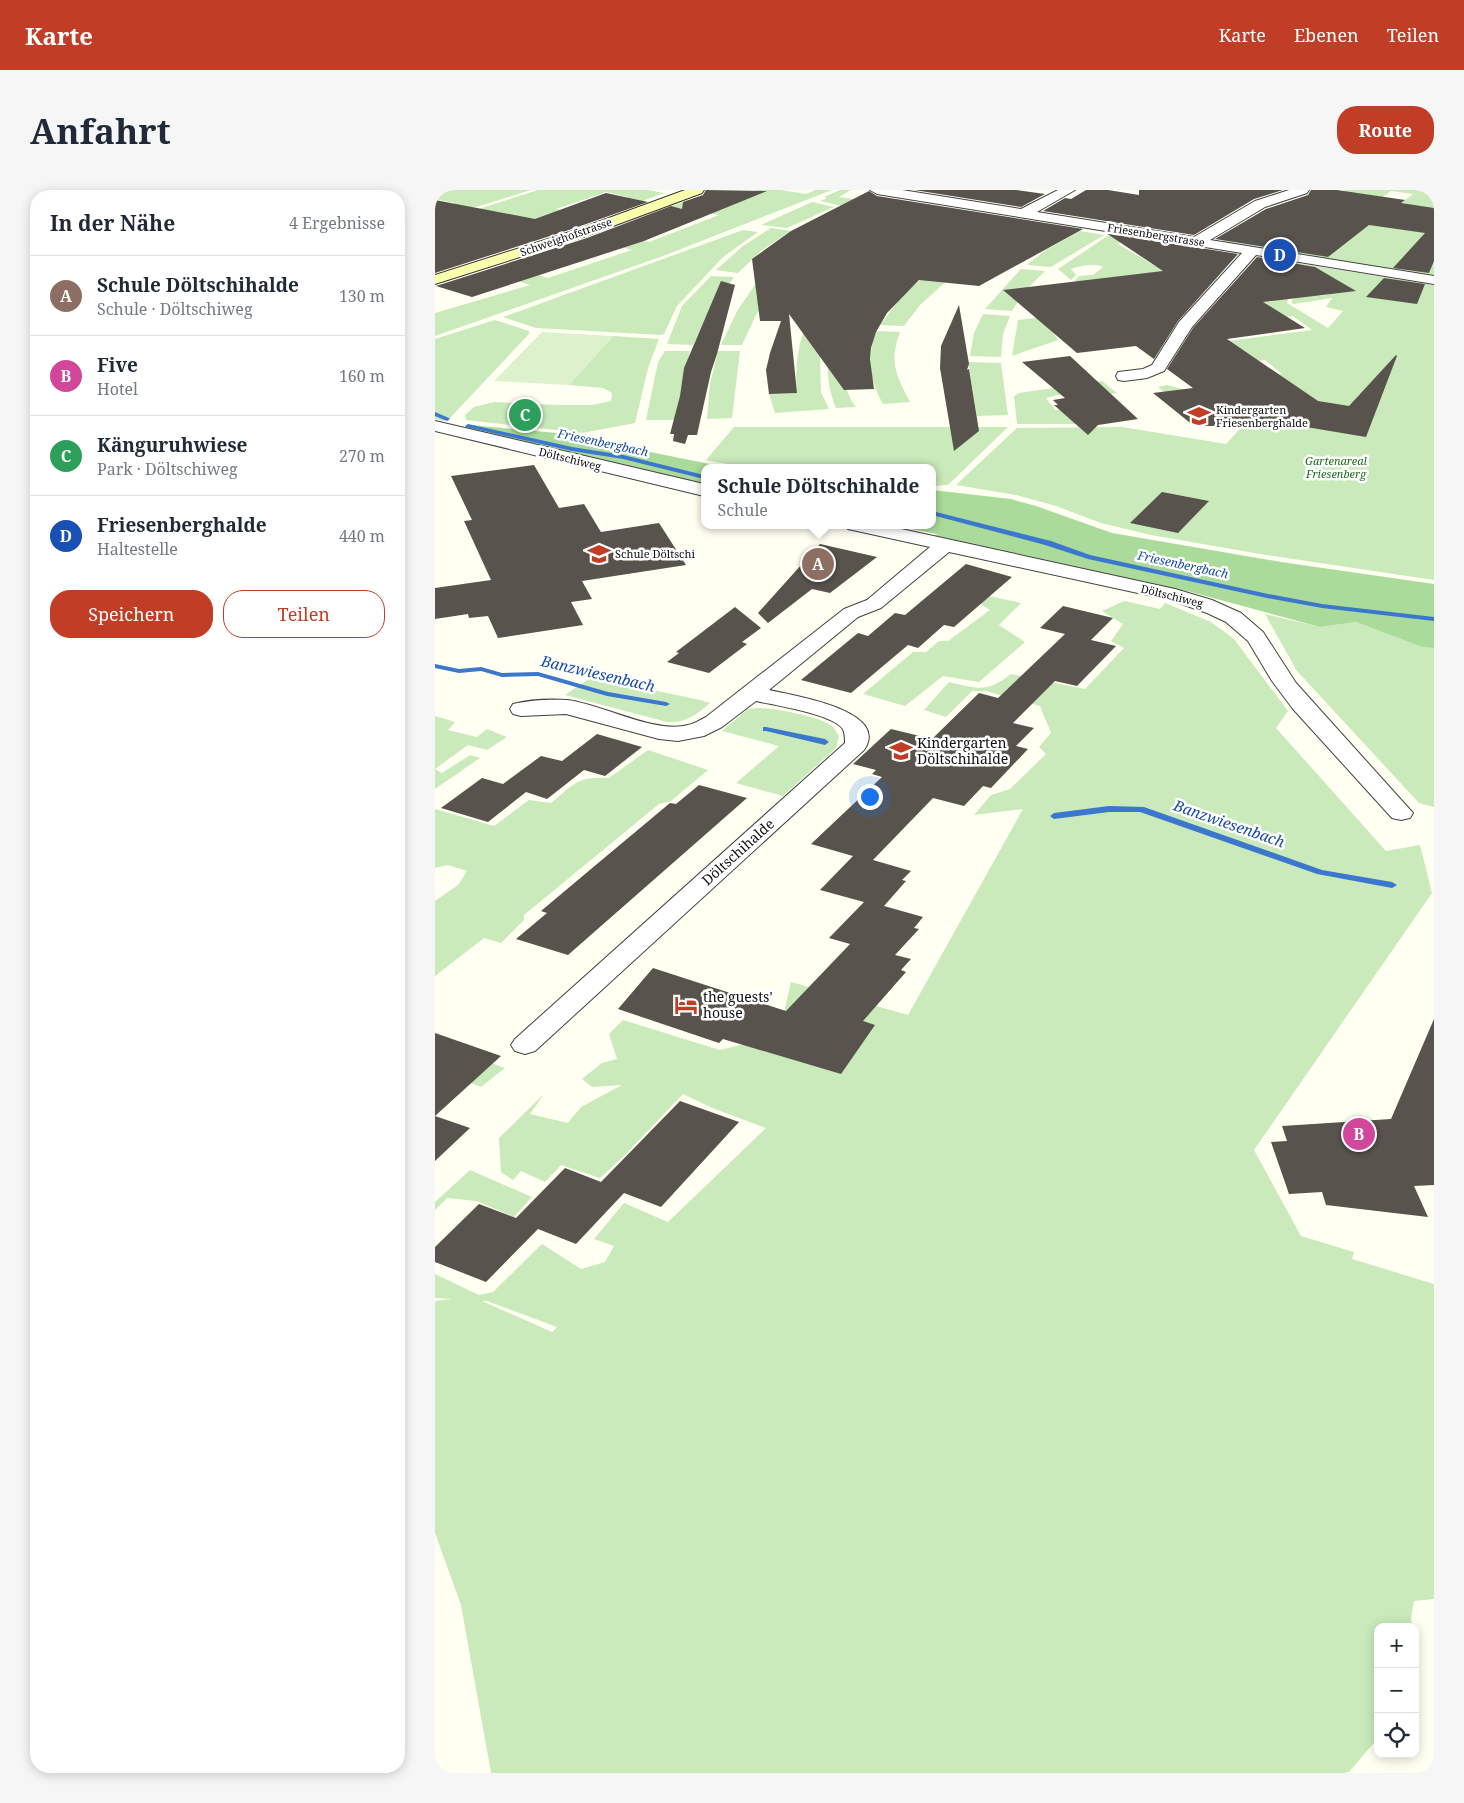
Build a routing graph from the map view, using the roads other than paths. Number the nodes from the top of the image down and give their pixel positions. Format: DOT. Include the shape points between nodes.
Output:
graph roads {
  1 [pos="697,190"];
  2 [pos="879,190"];
  3 [pos="1068,190"];
  4 [pos="1302,190"];
  5 [pos="1022,214"];
  6 [pos="1196,242"];
  7 [pos="1253,251"];
  8 [pos="435,280"];
  9 [pos="1434,280"];
  10 [pos="1124,376"];
  11 [pos="435,426"];
  12 [pos="701,489"];
  13 [pos="872,529"];
  14 [pos="944,546"];
  15 [pos="752,693"];
  16 [pos="521,709"];
  17 [pos="1401,813"];
  18 [pos="525,1045"];
  1 -- 8 [label="main road, Schweighofstrasse" via="581,233"];
  2 -- 5 [label="street, Friesenbergstrasse"];
  3 -- 5 [label="street"];
  4 -- 6 [label="street" via="1260,204"];
  5 -- 6 [label="street, Friesenbergstrasse"];
  6 -- 7 [label="street, Friesenbergstrasse"];
  7 -- 9 [label="street, Friesenbergstrasse"];
  7 -- 10 [label="street" via="1197,311 1158,368"];
  11 -- 12 [label="street, Döltschiweg"];
  13 -- 14 [label="street, Döltschiweg"];
  14 -- 15 [label="street" via="874,604 851,613"];
  14 -- 17 [label="street, Döltschiweg" via="1175,595 1224,613 1259,640 1284,684"];
  15 -- 16 [label="street" via="707,727 678,734 567,708"];
  15 -- 18 [label="street, Döltschihalde" via="839,716 857,733 856,745"];
}
